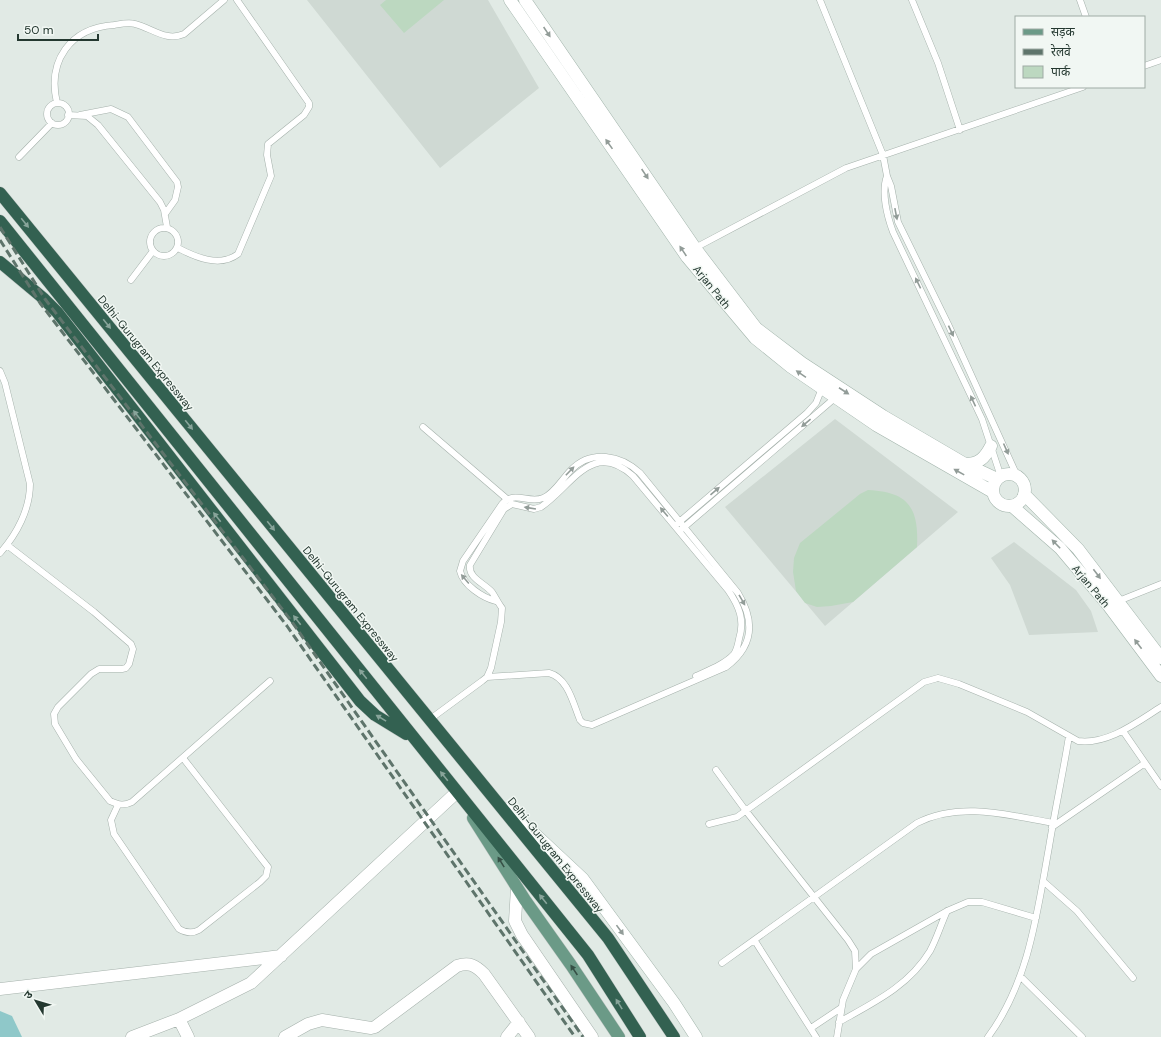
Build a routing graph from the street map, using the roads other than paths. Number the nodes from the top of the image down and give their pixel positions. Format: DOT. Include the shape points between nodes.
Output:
graph roads {
  1 [pos="224,0"];
  2 [pos="237,0"];
  3 [pos="510,0"];
  4 [pos="525,0"];
  5 [pos="820,0"];
  6 [pos="912,0"];
  7 [pos="1080,0"];
  8 [pos="1086,16"];
  9 [pos="1161,60"];
  10 [pos="1145,66"];
  11 [pos="1080,88"];
  12 [pos="57,103"];
  13 [pos="68,115"];
  14 [pos="80,115"];
  15 [pos="52,123"];
  16 [pos="960,130"];
  17 [pos="883,155"];
  18 [pos="19,156"];
  19 [pos="887,176"];
  20 [pos="0,193"];
  21 [pos="165,214"];
  22 [pos="0,221"];
  23 [pos="167,227"];
  24 [pos="178,248"];
  25 [pos="695,248"];
  26 [pos="153,251"];
  27 [pos="0,262"];
  28 [pos="131,280"];
  29 [pos="0,371"];
  30 [pos="822,388"];
  31 [pos="836,397"];
  32 [pos="423,427"];
  33 [pos="991,446"];
  34 [pos="965,464"];
  35 [pos="999,478"];
  36 [pos="1018,478"];
  37 [pos="993,492"];
  38 [pos="1024,494"];
  39 [pos="507,499"];
  40 [pos="1012,506"];
  41 [pos="679,526"];
  42 [pos="7,544"];
  43 [pos="0,552"];
  44 [pos="1161,584"];
  45 [pos="496,601"];
  46 [pos="1112,603"];
  47 [pos="1161,658"];
  48 [pos="1161,676"];
  49 [pos="487,677"];
  50 [pos="270,681"];
  51 [pos="1161,706"];
  52 [pos="428,720"];
  53 [pos="1123,730"];
  54 [pos="1069,736"];
  55 [pos="414,738"];
  56 [pos="183,758"];
  57 [pos="1145,763"];
  58 [pos="716,770"];
  59 [pos="478,781"];
  60 [pos="1161,786"];
  61 [pos="457,792"];
  62 [pos="118,805"];
  63 [pos="746,811"];
  64 [pos="709,824"];
  65 [pos="1053,825"];
  66 [pos="1043,881"];
  67 [pos="517,888"];
  68 [pos="814,897"];
  69 [pos="947,911"];
  70 [pos="1036,918"];
  71 [pos="755,941"];
  72 [pos="281,956"];
  73 [pos="722,964"];
  74 [pos="856,969"];
  75 [pos="1021,977"];
  76 [pos="1133,978"];
  77 [pos="0,989"];
  78 [pos="841,1008"];
  79 [pos="179,1019"];
  80 [pos="518,1022"];
  81 [pos="839,1022"];
  82 [pos="811,1028"];
  83 [pos="374,1032"];
  84 [pos="132,1037"];
  85 [pos="188,1037"];
  86 [pos="285,1037"];
  87 [pos="507,1037"];
  88 [pos="529,1037"];
  89 [pos="592,1037"];
  90 [pos="619,1037"];
  91 [pos="640,1037"];
  92 [pos="674,1037"];
  93 [pos="696,1037"];
  94 [pos="816,1037"];
  95 [pos="837,1037"];
  96 [pos="988,1037"];
  97 [pos="1082,1037"];
  1 -- 12 [label="lane" via="179,36 166,36 134,23 106,25 82,33 64,51 58,63 54,82"];
  2 -- 24 [label="lane" via="310,107 304,115 268,144 267,155 271,176 238,254 224,260 208,260"];
  30 -- 3 [label="main road, Arjan Path, one-way" via="771,353 755,338 687,257"];
  4 -- 25 [label="main road, Arjan Path, one-way"];
  5 -- 17 [label="lane"];
  6 -- 16 [label="lane" via="938,63"];
  7 -- 8 [label="lane"];
  9 -- 10 [label="lane"];
  11 -- 16 [label="lane"];
  12 -- 13 [label="lane" via="65,106"];
  12 -- 15 [label="lane" via="47,111 48,120"];
  13 -- 14 [label="lane"];
  13 -- 15 [label="lane" via="64,122 56,125"];
  14 -- 21 [label="lane" via="87,116 98,125 160,202"];
  14 -- 21 [label="lane" via="111,109 121,112 134,123 178,187 175,200"];
  15 -- 18 [label="lane"];
  16 -- 17 [label="lane"];
  17 -- 19 [label="lane"];
  17 -- 25 [label="lane" via="833,174"];
  33 -- 19 [label="lane, one-way" via="982,419 893,232 884,187"];
  19 -- 36 [label="lane, one-way" via="902,233 948,324"];
  20 -- 52 [label="highway, Delhi-Gurugram Expressway, one-way"];
  21 -- 23 [label="lane"];
  55 -- 22 [label="highway, one-way"];
  23 -- 24 [label="lane" via="177,236"];
  23 -- 26 [label="lane" via="159,229 151,238 150,245"];
  24 -- 26 [label="lane" via="174,253 163,257"];
  25 -- 34 [label="main road, Arjan Path, one-way" via="756,328 767,337 883,416"];
  26 -- 28 [label="lane"];
  55 -- 27 [label="highway, one-way" via="375,715 360,701 57,312"];
  29 -- 42 [label="lane" via="30,484 30,497 24,516"];
  30 -- 31 [label="main road, Arjan Path"];
  41 -- 30 [label="lane, one-way" via="807,413 816,403"];
  37 -- 31 [label="main road, Arjan Path, one-way" via="876,425"];
  31 -- 41 [label="lane, one-way"];
  32 -- 39 [label="lane"];
  33 -- 34 [label="main road" via="980,461"];
  33 -- 35 [label="lane"];
  34 -- 35 [label="main road, Arjan Path"];
  35 -- 36 [label="main road" via="1010,475"];
  35 -- 37 [label="main road"];
  36 -- 38 [label="main road" via="1023,485"];
  37 -- 40 [label="main road" via="999,503"];
  38 -- 40 [label="main road" via="1020,501"];
  38 -- 46 [label="main road, Arjan Path, one-way" via="1078,549"];
  39 -- 41 [label="lane, one-way" via="544,498 577,465 598,457 615,458 628,463 640,473"];
  45 -- 39 [label="lane, one-way" via="477,591 463,579 460,571 463,561"];
  46 -- 40 [label="main road, Arjan Path, one-way" via="1052,540"];
  41 -- 45 [label="lane, one-way" via="621,466 603,462 587,466 541,507 534,509 512,504 504,509 470,564 472,575 491,591"];
  41 -- 49 [label="lane" via="738,604 742,628 735,653 701,674 587,724 580,720 564,684 555,675 549,673"];
  42 -- 43 [label="lane"];
  42 -- 62 [label="lane" via="131,644 133,649 126,668 99,669 91,674 54,714 55,724 76,759 110,801"];
  44 -- 46 [label="lane"];
  45 -- 49 [label="lane" via="503,612"];
  46 -- 47 [label="main road, Arjan Path"];
  48 -- 46 [label="main road, Arjan Path, one-way"];
  49 -- 52 [label="lane"];
  50 -- 56 [label="lane"];
  51 -- 53 [label="lane"];
  52 -- 59 [label="highway, Delhi-Gurugram Expressway"];
  53 -- 54 [label="lane" via="1097,741 1078,741"];
  53 -- 57 [label="lane"];
  54 -- 63 [label="lane" via="1006,703 945,679 932,679 924,682"];
  54 -- 65 [label="lane"];
  61 -- 55 [label="highway, one-way"];
  56 -- 62 [label="lane" via="132,802"];
  56 -- 62 [label="lane" via="268,867 266,876 260,882 199,930 191,933 179,929 114,834 111,820"];
  57 -- 60 [label="lane"];
  57 -- 65 [label="lane"];
  58 -- 63 [label="lane"];
  59 -- 92 [label="highway, Delhi-Gurugram Expressway" via="608,938"];
  59 -- 93 [label="main road, one-way" via="582,879 674,1003"];
  67 -- 61 [label="main road, one-way"];
  61 -- 72 [label="main road"];
  91 -- 61 [label="highway, one-way" via="588,955"];
  63 -- 64 [label="lane" via="731,819"];
  63 -- 68 [label="lane"];
  65 -- 66 [label="lane"];
  65 -- 68 [label="lane" via="983,811 930,816"];
  66 -- 70 [label="lane"];
  66 -- 76 [label="lane" via="1077,911"];
  67 -- 89 [label="main road" via="515,921 522,935"];
  90 -- 67 [label="main road, one-way"];
  68 -- 71 [label="lane"];
  68 -- 74 [label="lane" via="855,951"];
  69 -- 70 [label="lane" via="968,902 982,902"];
  69 -- 74 [label="lane" via="871,954"];
  69 -- 81 [label="lane" via="930,950 907,979 882,998"];
  70 -- 75 [label="lane"];
  71 -- 73 [label="lane"];
  71 -- 82 [label="lane"];
  72 -- 77 [label="main road"];
  72 -- 79 [label="main road" via="241,989"];
  74 -- 78 [label="lane"];
  75 -- 96 [label="lane" via="1010,1002"];
  75 -- 97 [label="lane"];
  78 -- 81 [label="lane"];
  78 -- 82 [label="lane"];
  79 -- 84 [label="main road"];
  79 -- 85 [label="main road"];
  80 -- 83 [label="main road" via="484,974 475,965 465,964 456,966"];
  80 -- 87 [label="main road"];
  80 -- 88 [label="main road"];
  81 -- 95 [label="lane"];
  82 -- 94 [label="lane"];
  83 -- 86 [label="main road" via="371,1028 322,1020 308,1024"];
}
